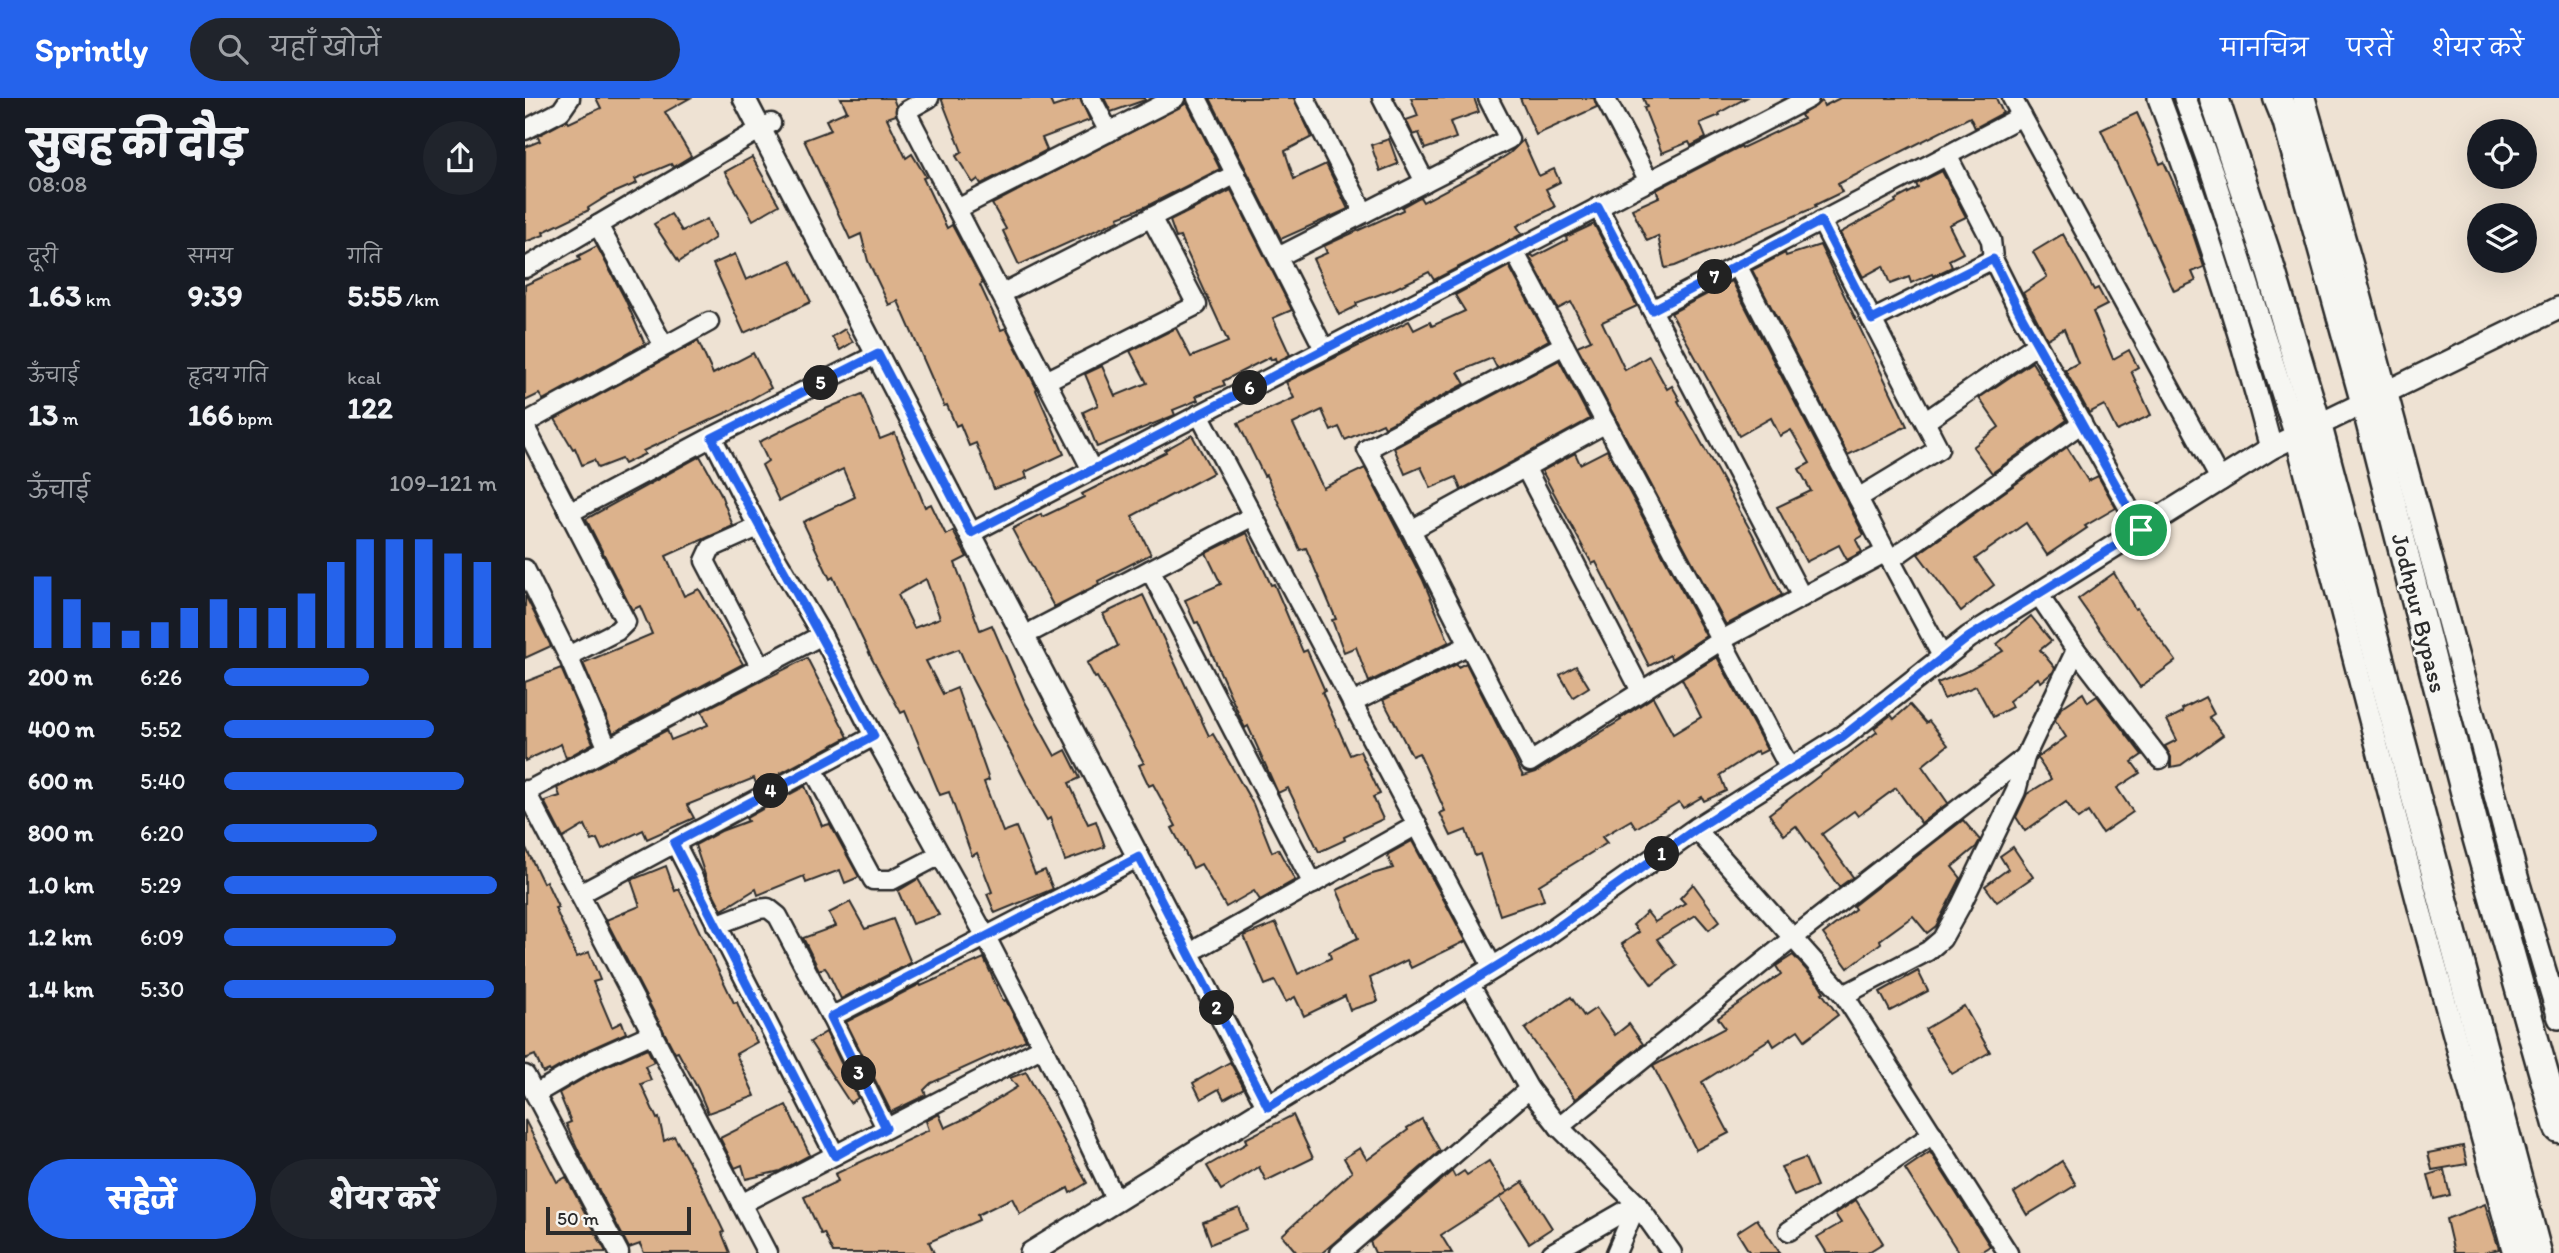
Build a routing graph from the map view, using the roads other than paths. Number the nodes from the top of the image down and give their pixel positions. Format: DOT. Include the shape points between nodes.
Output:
graph roads {
  1 [pos="570,98"];
  2 [pos="744,98"];
  3 [pos="758,98"];
  4 [pos="929,98"];
  5 [pos="1091,98"];
  6 [pos="1175,98"];
  7 [pos="1197,98"];
  8 [pos="1305,98"];
  9 [pos="1382,98"];
  10 [pos="1488,98"];
  11 [pos="1605,98"];
  12 [pos="1809,98"];
  13 [pos="2013,98"];
  14 [pos="2159,98"];
  15 [pos="2185,98"];
  16 [pos="2214,98"];
  17 [pos="2278,98"];
  18 [pos="2304,98"];
  19 [pos="2022,116"];
  20 [pos="766,126"];
  21 [pos="525,130"];
  22 [pos="1109,132"];
  23 [pos="1947,155"];
  24 [pos="1236,174"];
  25 [pos="1649,181"];
  26 [pos="1425,182"];
  27 [pos="1598,207"];
  28 [pos="957,209"];
  29 [pos="1364,213"];
  30 [pos="1151,217"];
  31 [pos="1821,221"];
  32 [pos="598,225"];
  33 [pos="1514,251"];
  34 [pos="1277,257"];
  35 [pos="1993,259"];
  36 [pos="1737,265"];
  37 [pos="525,268"];
  38 [pos="1001,294"];
  39 [pos="2559,308"];
  40 [pos="1652,310"];
  41 [pos="1872,320"];
  42 [pos="709,322"];
  43 [pos="2037,344"];
  44 [pos="1564,345"];
  45 [pos="664,346"];
  46 [pos="1324,349"];
  47 [pos="878,354"];
  48 [pos="1046,381"];
  49 [pos="2376,396"];
  50 [pos="1199,414"];
  51 [pos="1926,421"];
  52 [pos="1606,423"];
  53 [pos="2082,423"];
  54 [pos="525,425"];
  55 [pos="2306,430"];
  56 [pos="712,438"];
  57 [pos="2271,448"];
  58 [pos="1525,467"];
  59 [pos="1092,470"];
  60 [pos="2221,481"];
  61 [pos="1858,498"];
  62 [pos="569,513"];
  63 [pos="1253,516"];
  64 [pos="758,527"];
  65 [pos="977,530"];
  66 [pos="1411,530"];
  67 [pos="2141,530"];
  68 [pos="1889,556"];
  69 [pos="525,569"];
  70 [pos="1150,570"];
  71 [pos="2038,594"];
  72 [pos="1802,597"];
  73 [pos="1035,629"];
  74 [pos="822,635"];
  75 [pos="1722,640"];
  76 [pos="1469,645"];
  77 [pos="2076,650"];
  78 [pos="568,656"];
  79 [pos="1943,658"];
  80 [pos="760,666"];
  81 [pos="1641,691"];
  82 [pos="1352,703"];
  83 [pos="874,736"];
  84 [pos="608,749"];
  85 [pos="2025,757"];
  86 [pos="2160,759"];
  87 [pos="813,769"];
  88 [pos="1791,771"];
  89 [pos="526,791"];
  90 [pos="1417,825"];
  91 [pos="1696,829"];
  92 [pos="674,843"];
  93 [pos="940,855"];
  94 [pos="1139,857"];
  95 [pos="1313,884"];
  96 [pos="580,894"];
  97 [pos="716,925"];
  98 [pos="986,937"];
  99 [pos="1793,938"];
  100 [pos="1200,947"];
  101 [pos="1493,968"];
  102 [pos="1469,983"];
  103 [pos="1844,995"];
  104 [pos="831,1017"];
  105 [pos="2559,1018"];
  106 [pos="653,1033"];
  107 [pos="1043,1047"];
  108 [pos="525,1075"];
  109 [pos="1529,1089"];
  110 [pos="535,1094"];
  111 [pos="1274,1103"];
  112 [pos="1559,1127"];
  113 [pos="886,1128"];
  114 [pos="2559,1128"];
  115 [pos="1933,1134"];
  116 [pos="835,1156"];
  117 [pos="1116,1201"];
  118 [pos="741,1204"];
  119 [pos="1637,1204"];
  120 [pos="1789,1231"];
  121 [pos="2004,1252"];
  122 [pos="619,1253"];
  123 [pos="767,1253"];
  124 [pos="1031,1253"];
  125 [pos="1340,1253"];
  126 [pos="1552,1253"];
  127 [pos="1616,1253"];
  128 [pos="1672,1253"];
  129 [pos="2514,1253"];
  130 [pos="2537,1253"];
  1 -- 21 [label="street" via="561,111"];
  2 -- 20 [label="street"];
  3 -- 20 [label="street"];
  4 -- 28 [label="street" via="906,111"];
  5 -- 22 [label="street"];
  6 -- 22 [label="street"];
  7 -- 24 [label="street"];
  8 -- 29 [label="street"];
  9 -- 26 [label="street"];
  10 -- 26 [label="street" via="1509,139"];
  11 -- 25 [label="street"];
  12 -- 25 [label="street"];
  13 -- 19 [label="street"];
  14 -- 57 [label="street" via="2201,211"];
  15 -- 55 [label="street"];
  16 -- 55 [label="highway" via="2265,251"];
  17 -- 49 [label="highway, Jodhpur Bypass"];
  18 -- 49 [label="street" via="2319,142"];
  19 -- 23 [label="street"];
  19 -- 60 [label="street"];
  20 -- 32 [label="street"];
  20 -- 47 [label="street"];
  20 -- 65 [label="street"];
  22 -- 28 [label="street"];
  23 -- 31 [label="street"];
  23 -- 35 [label="street" via="1991,240"];
  24 -- 30 [label="street"];
  24 -- 34 [label="street"];
  25 -- 27 [label="street"];
  26 -- 29 [label="street"];
  27 -- 33 [label="street"];
  27 -- 40 [label="street"];
  28 -- 38 [label="street"];
  29 -- 34 [label="street"];
  30 -- 38 [label="street"];
  30 -- 48 [label="street" via="1197,306"];
  31 -- 36 [label="street"];
  31 -- 41 [label="street"];
  32 -- 37 [label="street"];
  32 -- 45 [label="street"];
  33 -- 44 [label="street"];
  33 -- 46 [label="street"];
  34 -- 46 [label="street"];
  35 -- 41 [label="street"];
  35 -- 43 [label="street"];
  36 -- 40 [label="street"];
  36 -- 61 [label="street"];
  38 -- 48 [label="street"];
  39 -- 49 [label="street"];
  40 -- 72 [label="street"];
  41 -- 51 [label="street"];
  42 -- 45 [label="street"];
  43 -- 51 [label="street"];
  43 -- 53 [label="street"];
  44 -- 52 [label="street"];
  44 -- 66 [label="street" via="1367,449"];
  45 -- 54 [label="street"];
  46 -- 50 [label="street"];
  47 -- 56 [label="street"];
  47 -- 65 [label="street"];
  48 -- 59 [label="street"];
  49 -- 55 [label="street"];
  49 -- 105 [label="street"];
  49 -- 114 [label="highway, Jodhpur Bypass" via="2474,826"];
  50 -- 59 [label="street"];
  50 -- 63 [label="street"];
  51 -- 61 [label="street" via="1939,449"];
  52 -- 58 [label="street"];
  52 -- 75 [label="street"];
  53 -- 67 [label="street"];
  53 -- 68 [label="street"];
  54 -- 62 [label="street"];
  55 -- 57 [label="street"];
  55 -- 129 [label="street" via="2416,894"];
  55 -- 130 [label="highway"];
  56 -- 62 [label="street"];
  56 -- 64 [label="street"];
  57 -- 60 [label="street"];
  58 -- 66 [label="street"];
  58 -- 81 [label="street"];
  59 -- 65 [label="street"];
  60 -- 67 [label="street"];
  61 -- 68 [label="street"];
  62 -- 78 [label="street" via="626,622"];
  63 -- 70 [label="street"];
  63 -- 82 [label="street"];
  64 -- 74 [label="street"];
  64 -- 80 [label="street" via="711,548 705,561"];
  65 -- 73 [label="street"];
  65 -- 94 [label="street"];
  66 -- 76 [label="street"];
  67 -- 71 [label="street"];
  68 -- 72 [label="street"];
  68 -- 79 [label="street"];
  69 -- 78 [label="street"];
  70 -- 73 [label="street"];
  70 -- 95 [label="street"];
  71 -- 77 [label="street"];
  71 -- 79 [label="street"];
  72 -- 75 [label="street"];
  73 -- 100 [label="street"];
  74 -- 80 [label="street"];
  74 -- 83 [label="street"];
  75 -- 81 [label="street"];
  75 -- 88 [label="street"];
  76 -- 81 [label="street" via="1530,762"];
  76 -- 82 [label="street"];
  77 -- 85 [label="street"];
  77 -- 86 [label="street"];
  78 -- 84 [label="street"];
  79 -- 88 [label="street"];
  80 -- 84 [label="street"];
  82 -- 90 [label="street"];
  83 -- 87 [label="street"];
  83 -- 93 [label="street"];
  84 -- 89 [label="street"];
  85 -- 99 [label="street"];
  85 -- 103 [label="street" via="2016,791 1942,939"];
  87 -- 92 [label="street"];
  87 -- 93 [label="street" via="873,880 892,880"];
  88 -- 91 [label="street"];
  89 -- 96 [label="street"];
  90 -- 95 [label="street"];
  90 -- 101 [label="street"];
  91 -- 99 [label="street"];
  91 -- 101 [label="street"];
  92 -- 96 [label="street"];
  92 -- 97 [label="street"];
  93 -- 98 [label="street"];
  94 -- 98 [label="street"];
  94 -- 111 [label="street"];
  95 -- 100 [label="street"];
  96 -- 106 [label="street"];
  97 -- 104 [label="street" via="758,909 768,908 778,916"];
  97 -- 116 [label="street"];
  98 -- 104 [label="street"];
  98 -- 107 [label="street"];
  99 -- 103 [label="street"];
  99 -- 112 [label="street"];
  100 -- 111 [label="street"];
  101 -- 102 [label="street"];
  102 -- 109 [label="street"];
  102 -- 111 [label="street"];
  103 -- 115 [label="street"];
  104 -- 113 [label="street"];
  106 -- 110 [label="street" via="593,1060"];
  106 -- 118 [label="street"];
  107 -- 113 [label="street"];
  107 -- 117 [label="street"];
  108 -- 110 [label="street"];
  109 -- 112 [label="street"];
  109 -- 125 [label="street"];
  110 -- 122 [label="street"];
  111 -- 117 [label="street"];
  112 -- 119 [label="street"];
  113 -- 116 [label="street"];
  115 -- 120 [label="street"];
  115 -- 121 [label="street"];
  116 -- 118 [label="street"];
  117 -- 124 [label="street"];
  118 -- 123 [label="street"];
  119 -- 126 [label="street"];
  119 -- 127 [label="street"];
  119 -- 128 [label="street"];
}
